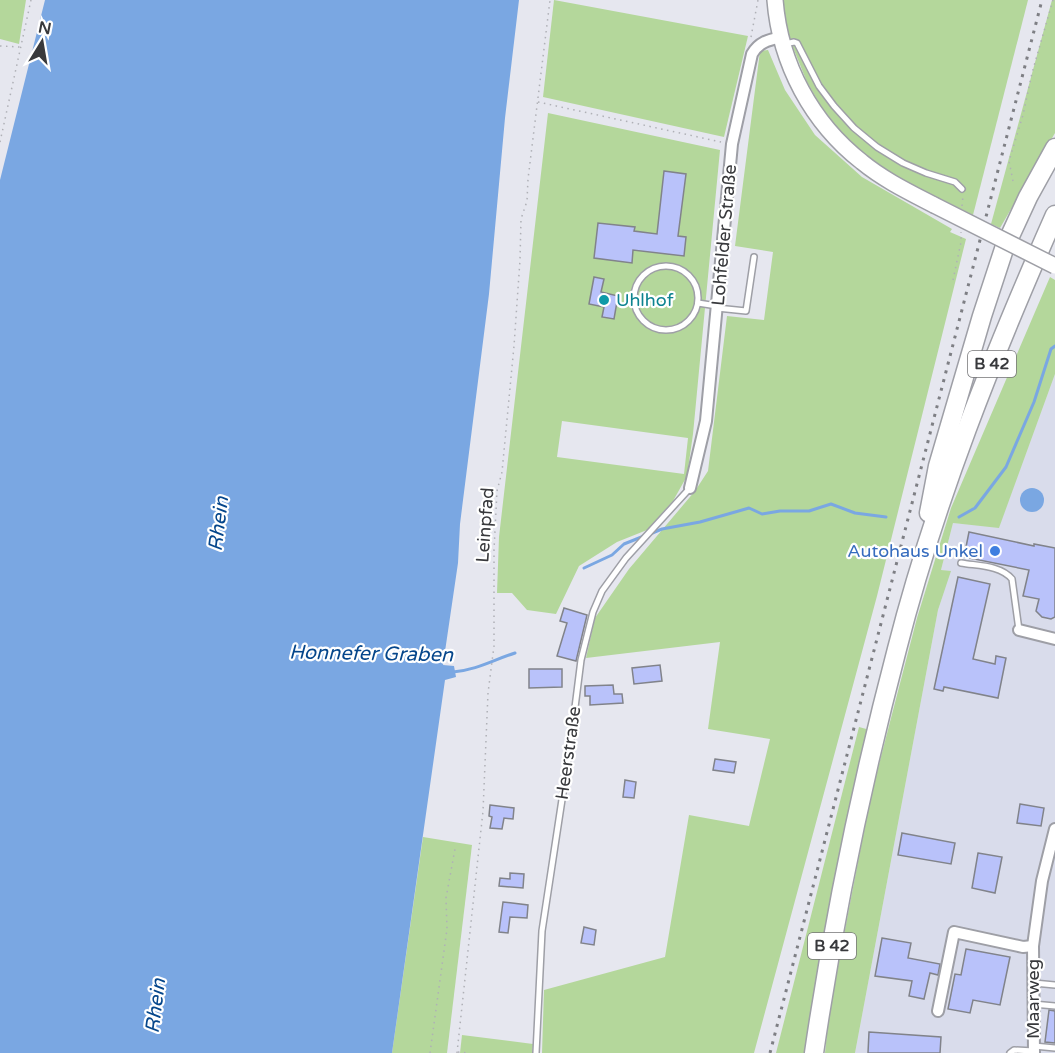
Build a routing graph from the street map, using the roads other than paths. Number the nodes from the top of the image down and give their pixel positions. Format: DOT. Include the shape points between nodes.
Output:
graph roads {
  1 [pos="775,0"];
  2 [pos="782,40"];
  3 [pos="1055,148"];
  4 [pos="962,189"];
  5 [pos="1055,214"];
  6 [pos="1007,242"];
  7 [pos="1055,248"];
  8 [pos="754,257"];
  9 [pos="1055,266"];
  10 [pos="1025,283"];
  11 [pos="698,303"];
  12 [pos="717,307"];
  13 [pos="690,488"];
  14 [pos="961,563"];
  15 [pos="915,586"];
  16 [pos="1019,630"];
  17 [pos="1055,639"];
  18 [pos="1054,834"];
  19 [pos="1033,946"];
  20 [pos="1034,983"];
  21 [pos="1055,985"];
  22 [pos="1034,1004"];
  23 [pos="1055,1006"];
  24 [pos="938,1011"];
  25 [pos="1055,1048"];
  26 [pos="1034,1050"];
  27 [pos="536,1053"];
  28 [pos="814,1053"];
  29 [pos="1010,1053"];
  1 -- 2 [label="street"];
  2 -- 4 [label="lane" via="797,44 826,96 865,138 903,163 955,182"];
  2 -- 6 [label="street, bridge" via="794,75 838,141 900,188"];
  2 -- 12 [label="street, Lohfelder Straße" via="764,41 752,54 732,144"];
  3 -- 6 [label="main road"];
  5 -- 10 [label="main road, B 42"];
  6 -- 9 [label="street, bridge"];
  6 -- 15 [label="main road" via="938,466"];
  7 -- 10 [label="main road"];
  8 -- 12 [label="lane" via="746,311"];
  10 -- 15 [label="main road, B 42" via="962,445"];
  11 -- 11 [label="lane" via="694,282 678,268 656,267 646,272 634,290 636,311 642,320 660,330 680,327 689,321"];
  11 -- 12 [label="lane"];
  12 -- 13 [label="street, Lohfelder Straße" via="706,421"];
  13 -- 27 [label="lane, Heerstraße" via="626,558 602,591 593,612 581,660 542,931"];
  14 -- 16 [label="lane" via="997,569 1012,579"];
  15 -- 28 [label="main road, B 42" via="851,839"];
  16 -- 17 [label="street"];
  18 -- 19 [label="street, Maarweg" via="1042,881"];
  19 -- 20 [label="street, Maarweg"];
  19 -- 24 [label="street, Maarweg" via="954,932"];
  20 -- 21 [label="lane"];
  20 -- 22 [label="street, Maarweg"];
  22 -- 23 [label="lane"];
  22 -- 26 [label="street, Maarweg"];
  25 -- 26 [label="lane"];
  26 -- 29 [label="lane"];
}
